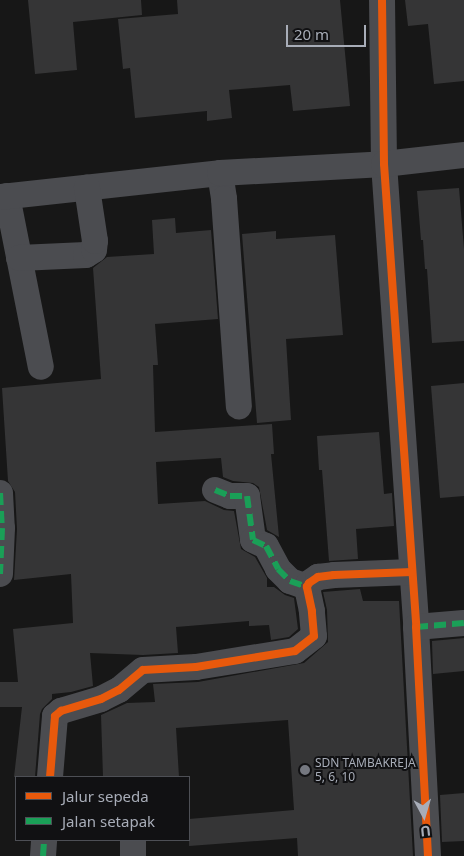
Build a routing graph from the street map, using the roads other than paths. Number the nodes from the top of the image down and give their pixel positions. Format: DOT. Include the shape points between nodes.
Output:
graph roads {
  1 [pos="382,0"];
  2 [pos="464,155"];
  3 [pos="384,164"];
  4 [pos="220,173"];
  5 [pos="87,188"];
  6 [pos="3,197"];
  7 [pos="19,258"];
  8 [pos="41,367"];
  9 [pos="239,406"];
  10 [pos="215,490"];
  11 [pos="0,493"];
  12 [pos="412,572"];
  13 [pos="0,574"];
  14 [pos="307,587"];
  15 [pos="464,624"];
  16 [pos="416,627"];
  17 [pos="50,776"];
  18 [pos="44,841"];
  19 [pos="133,841"];
  20 [pos="43,856"];
  21 [pos="133,856"];
  22 [pos="428,856"];
  1 -- 3 [label="street"];
  2 -- 3 [label="street"];
  3 -- 4 [label="street"];
  3 -- 12 [label="street"];
  4 -- 5 [label="street"];
  4 -- 9 [label="street"];
  5 -- 6 [label="street"];
  5 -- 7 [label="street" via="94,250 86,255"];
  6 -- 7 [label="street"];
  7 -- 8 [label="street"];
  10 -- 14 [label="street" via="230,496 247,496 253,540 266,546 278,569 290,582"];
  11 -- 13 [label="street"];
  12 -- 14 [label="street" via="318,577"];
  12 -- 16 [label="street"];
  14 -- 17 [label="street" via="314,636 295,651 196,667 143,670 102,699 61,711 55,716"];
  15 -- 16 [label="street"];
  16 -- 22 [label="street"];
  18 -- 20 [label="street"];
  19 -- 21 [label="street"];
}
